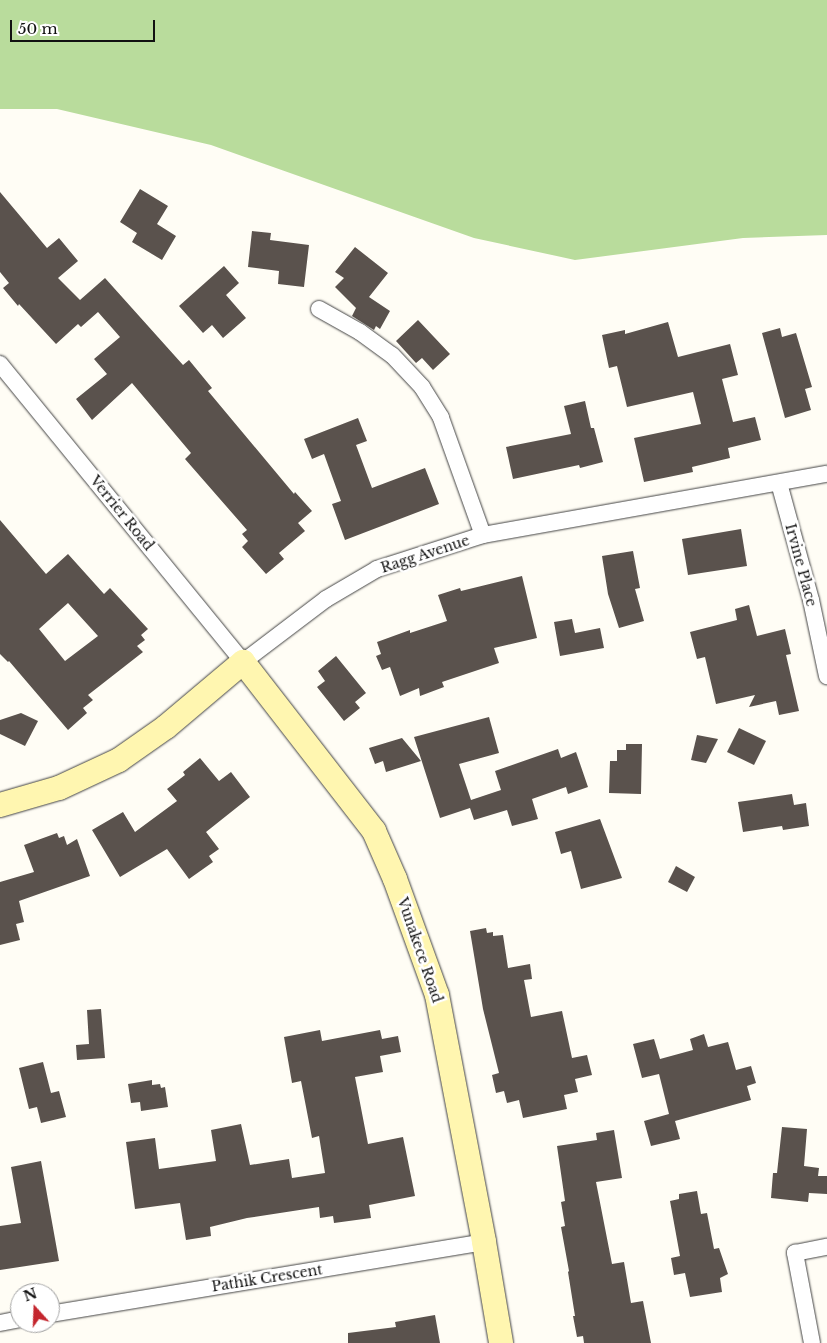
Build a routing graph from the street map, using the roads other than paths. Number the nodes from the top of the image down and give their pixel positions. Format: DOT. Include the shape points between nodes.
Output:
graph roads {
  1 [pos="318,309"];
  2 [pos="0,364"];
  3 [pos="827,474"];
  4 [pos="780,483"];
  5 [pos="483,535"];
  6 [pos="243,662"];
  7 [pos="827,676"];
  8 [pos="0,805"];
  9 [pos="484,1242"];
  10 [pos="827,1247"];
  11 [pos="60,1312"];
  12 [pos="501,1343"];
  13 [pos="812,1343"];
  1 -- 5 [label="street" via="360,332 392,355 422,387 441,418"];
  2 -- 6 [label="street, Verrier Road"];
  3 -- 4 [label="street, Ragg Avenue"];
  4 -- 5 [label="street, Ragg Avenue"];
  4 -- 7 [label="street, Irvine Place"];
  5 -- 6 [label="street, Ragg Avenue" via="377,569 326,598"];
  6 -- 8 [label="main road, Ragg Avenue" via="119,760 59,788"];
  6 -- 9 [label="main road, Vunakece Road" via="374,831 395,878 437,995"];
  9 -- 11 [label="street, Pathik Crescent"];
  9 -- 12 [label="main road, Vunakece Road"];
  10 -- 13 [label="street" via="795,1253"];
}
